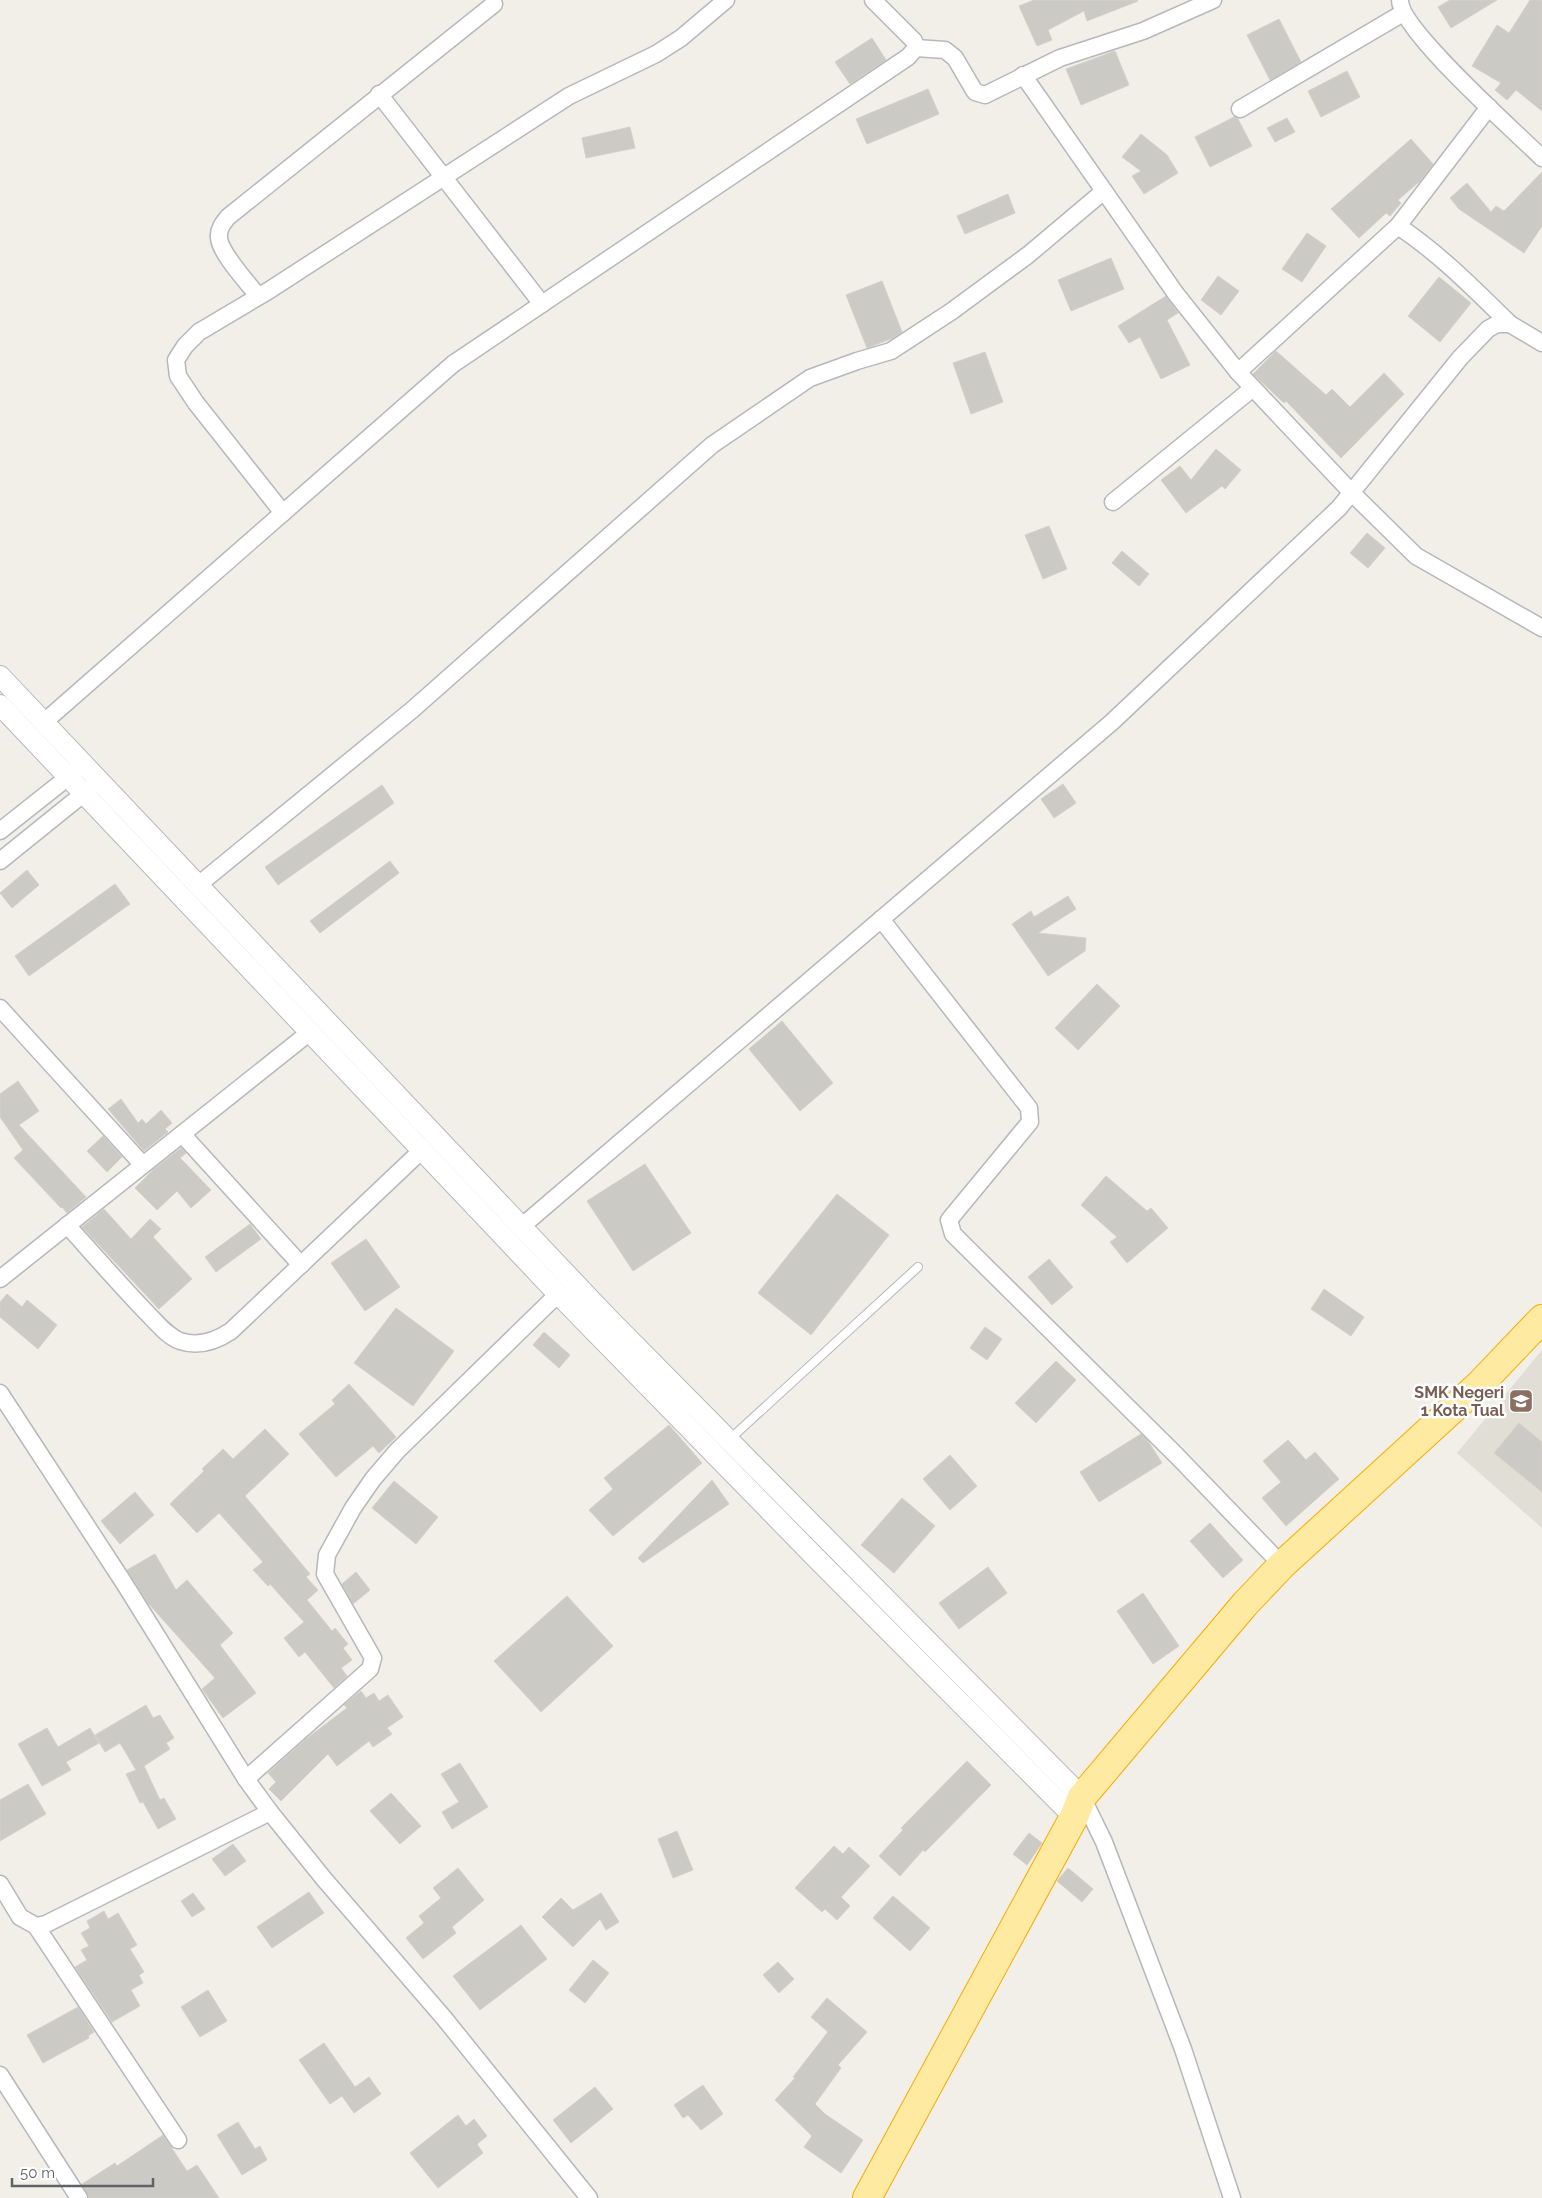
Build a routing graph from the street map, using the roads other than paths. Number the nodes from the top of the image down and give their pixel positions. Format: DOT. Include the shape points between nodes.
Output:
graph roads {
  1 [pos="726,0"];
  2 [pos="873,0"];
  3 [pos="1213,0"];
  4 [pos="494,4"];
  5 [pos="1399,4"];
  6 [pos="916,48"];
  7 [pos="1023,75"];
  8 [pos="379,94"];
  9 [pos="1489,107"];
  10 [pos="1240,109"];
  11 [pos="1542,158"];
  12 [pos="443,177"];
  13 [pos="1104,191"];
  14 [pos="1398,226"];
  15 [pos="258,296"];
  16 [pos="542,304"];
  17 [pos="1510,324"];
  18 [pos="1542,343"];
  19 [pos="1238,372"];
  20 [pos="1253,388"];
  21 [pos="1352,493"];
  22 [pos="1113,502"];
  23 [pos="282,513"];
  24 [pos="1542,628"];
  25 [pos="0,676"];
  26 [pos="0,705"];
  27 [pos="44,723"];
  28 [pos="76,771"];
  29 [pos="91,787"];
  30 [pos="0,831"];
  31 [pos="0,861"];
  32 [pos="197,886"];
  33 [pos="881,919"];
  34 [pos="0,1008"];
  35 [pos="310,1032"];
  36 [pos="182,1134"];
  37 [pos="422,1150"];
  38 [pos="143,1165"];
  39 [pos="67,1225"];
  40 [pos="521,1227"];
  41 [pos="301,1265"];
  42 [pos="918,1266"];
  43 [pos="0,1278"];
  44 [pos="558,1294"];
  45 [pos="1542,1319"];
  46 [pos="0,1393"];
  47 [pos="722,1448"];
  48 [pos="1282,1566"];
  49 [pos="246,1779"];
  50 [pos="1078,1807"];
  51 [pos="270,1812"];
  52 [pos="0,1884"];
  53 [pos="36,1926"];
  54 [pos="0,2075"];
  55 [pos="178,2140"];
  56 [pos="79,2198"];
  57 [pos="589,2198"];
  58 [pos="867,2198"];
  59 [pos="1232,2198"];
  1 -- 12 [label="street" via="681,38 649,58 569,96"];
  2 -- 6 [label="street" via="914,41"];
  3 -- 7 [label="street" via="1143,31 1060,58"];
  4 -- 8 [label="street"];
  5 -- 9 [label="street" via="1428,44"];
  5 -- 10 [label="street"];
  6 -- 7 [label="street" via="945,50 955,58 975,92 985,95"];
  6 -- 16 [label="street" via="901,63"];
  7 -- 13 [label="street"];
  8 -- 12 [label="street"];
  8 -- 15 [label="street" via="228,217 220,228 218,239 226,255"];
  9 -- 11 [label="street"];
  9 -- 14 [label="street"];
  12 -- 15 [label="street"];
  12 -- 16 [label="street"];
  13 -- 19 [label="street" via="1176,294"];
  13 -- 32 [label="street" via="1028,255 891,351 810,378 712,445 412,710"];
  14 -- 17 [label="street" via="1454,269"];
  14 -- 19 [label="street"];
  15 -- 23 [label="street" via="198,332 176,360 178,376 196,403"];
  16 -- 23 [label="street" via="452,364"];
  17 -- 18 [label="street"];
  17 -- 21 [label="street" via="1493,326 1460,358"];
  19 -- 20 [label="street"];
  20 -- 21 [label="street"];
  20 -- 22 [label="street"];
  21 -- 24 [label="street" via="1416,556"];
  21 -- 33 [label="street" via="1112,722"];
  23 -- 27 [label="street"];
  25 -- 27 [label="street"];
  26 -- 28 [label="street"];
  27 -- 28 [label="street"];
  28 -- 29 [label="street"];
  28 -- 30 [label="street"];
  29 -- 31 [label="street"];
  29 -- 32 [label="street"];
  29 -- 35 [label="street"];
  32 -- 40 [label="street"];
  33 -- 40 [label="street"];
  33 -- 48 [label="street" via="1029,1108 1030,1122 949,1220 953,1234 1177,1456"];
  34 -- 38 [label="street"];
  35 -- 36 [label="street"];
  35 -- 37 [label="street"];
  36 -- 38 [label="street"];
  36 -- 41 [label="street"];
  37 -- 41 [label="street"];
  37 -- 44 [label="street"];
  38 -- 39 [label="street"];
  39 -- 41 [label="street" via="170,1336 186,1342 219,1340"];
  39 -- 43 [label="street"];
  40 -- 47 [label="street"];
  42 -- 47 [label="lane"];
  44 -- 47 [label="street"];
  44 -- 49 [label="street" via="397,1452 353,1508 327,1555 325,1574 374,1658 370,1669"];
  45 -- 48 [label="highway" via="1480,1384"];
  46 -- 49 [label="street"];
  47 -- 50 [label="street"];
  48 -- 50 [label="highway" via="1245,1604"];
  49 -- 51 [label="street"];
  50 -- 58 [label="highway"];
  50 -- 59 [label="street" via="1104,1842 1183,2049"];
  51 -- 53 [label="street" via="46,1924"];
  51 -- 57 [label="street" via="444,2018"];
  52 -- 53 [label="street" via="20,1917"];
  53 -- 55 [label="street"];
  54 -- 56 [label="street"];
}
